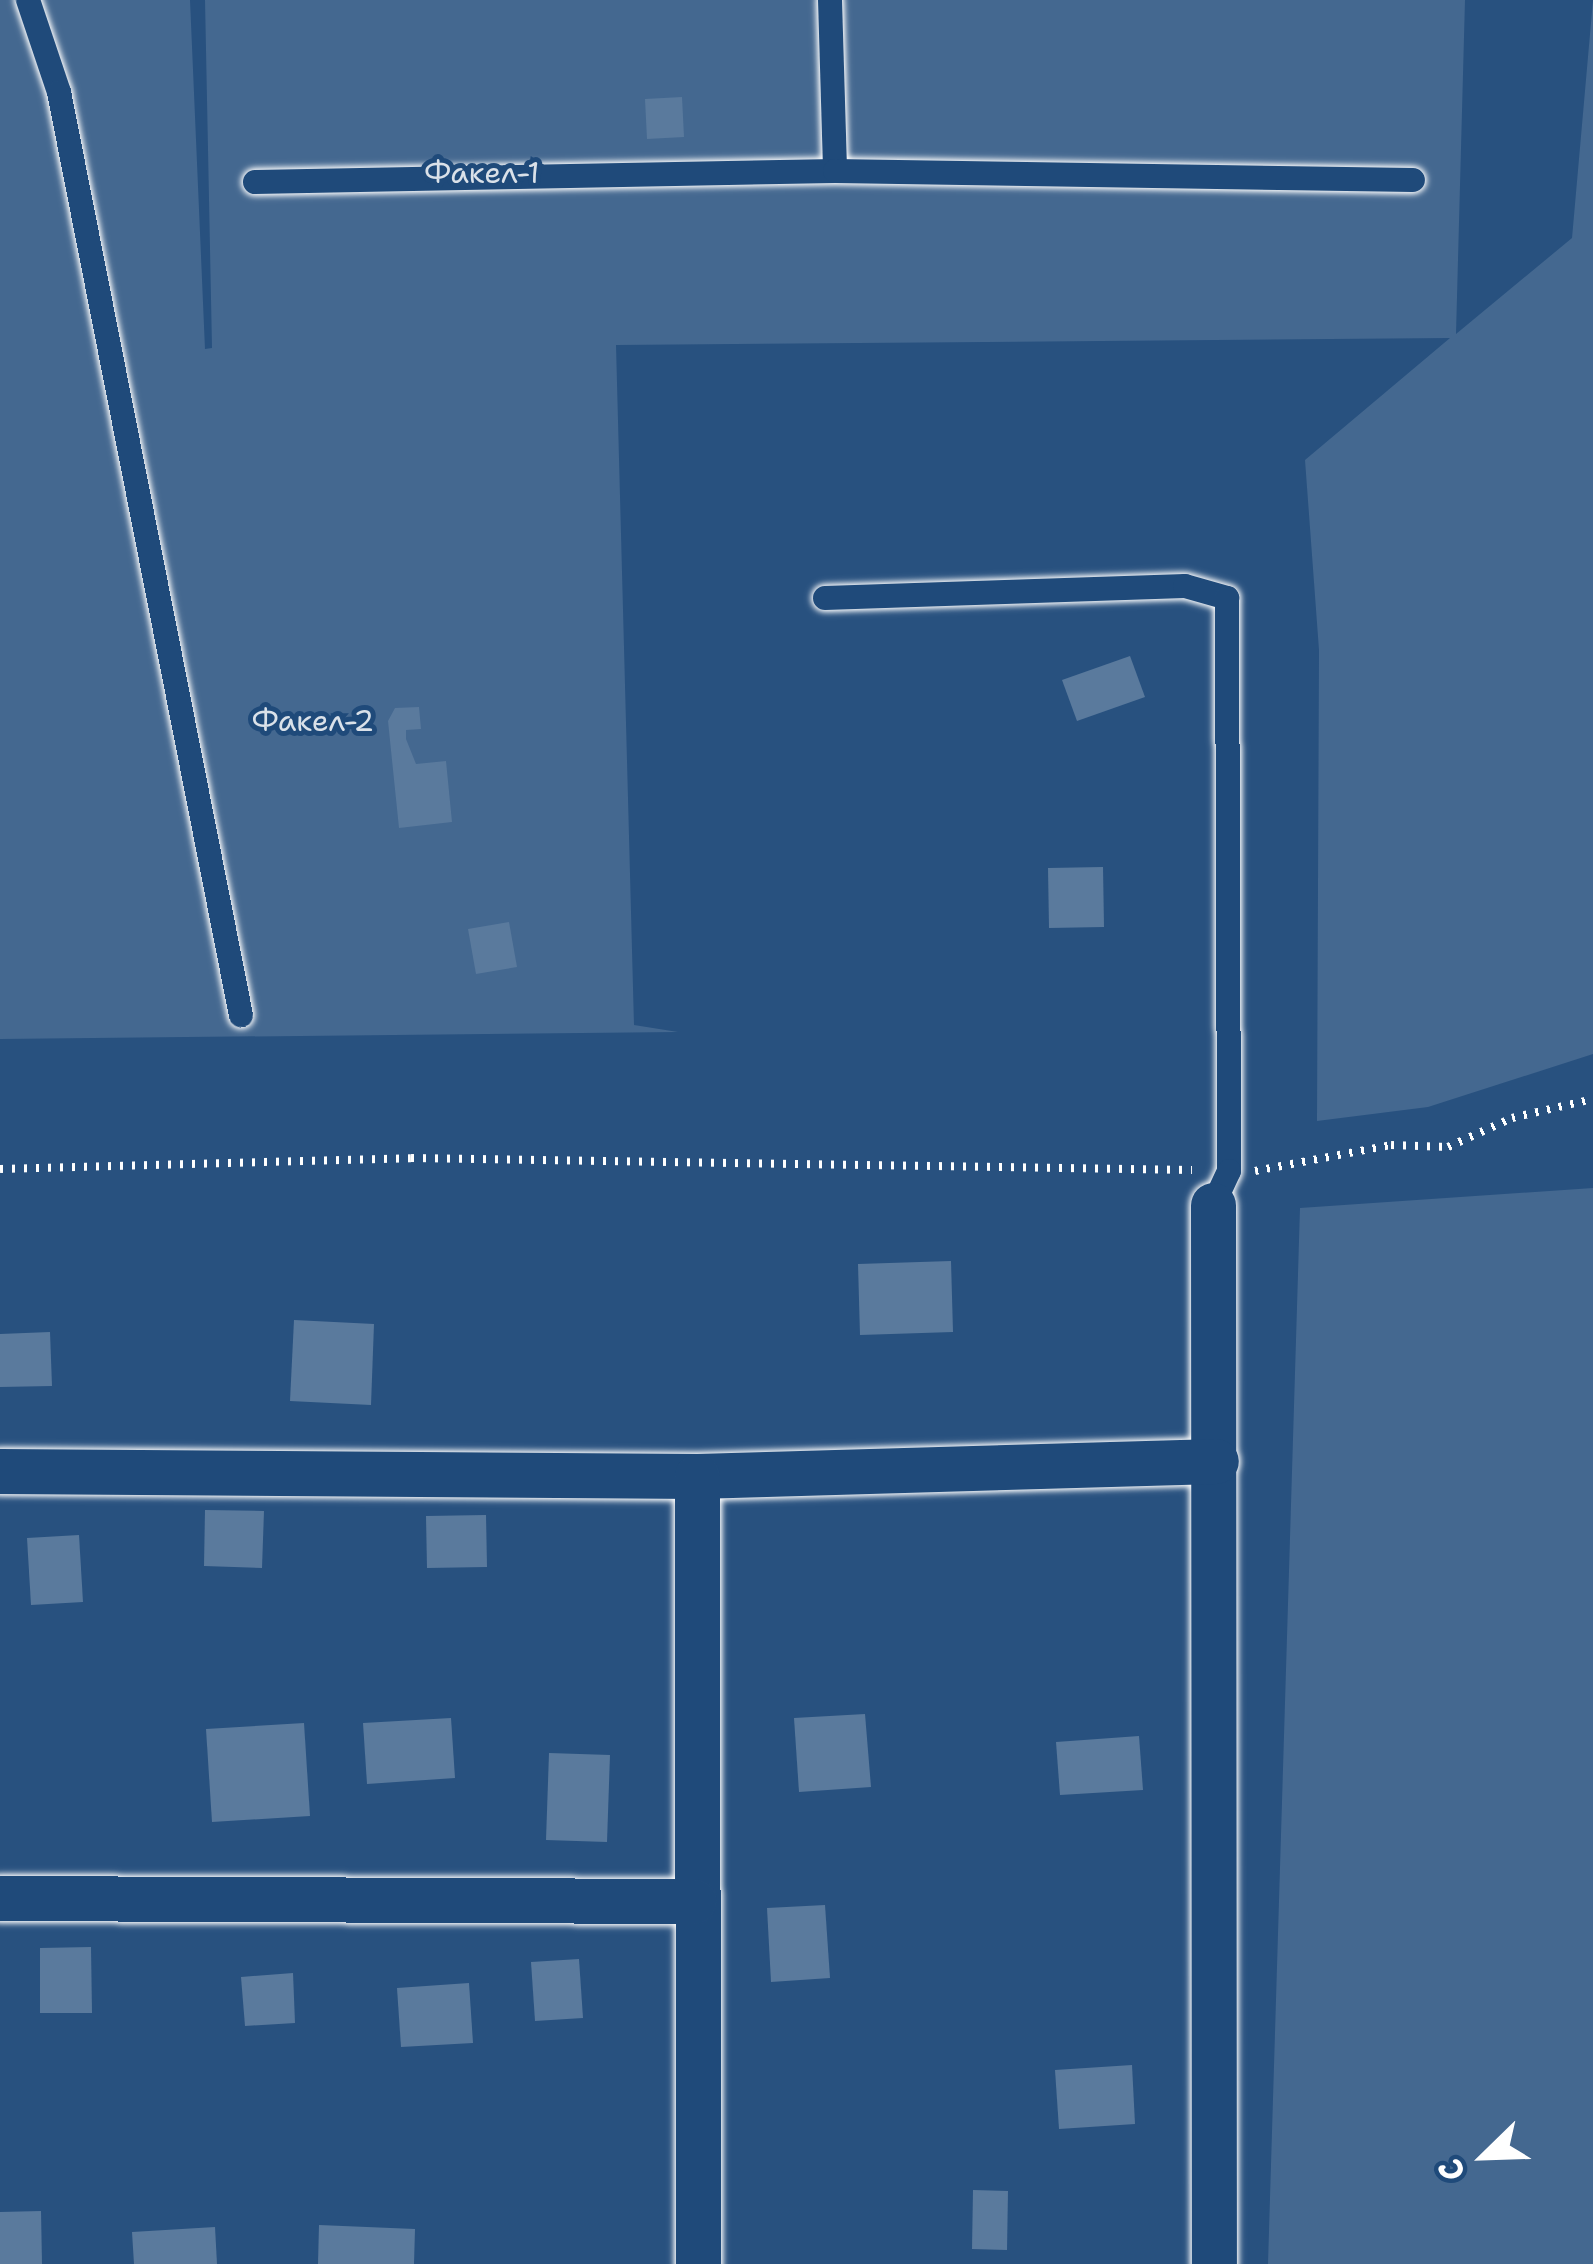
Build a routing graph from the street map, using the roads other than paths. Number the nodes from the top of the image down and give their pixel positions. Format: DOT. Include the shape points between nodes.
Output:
graph roads {
  1 [pos="28,0"];
  2 [pos="830,0"];
  3 [pos="835,171"];
  4 [pos="1413,180"];
  5 [pos="255,182"];
  6 [pos="825,598"];
  7 [pos="241,1015"];
  8 [pos="1221,1188"];
  9 [pos="1216,1461"];
  10 [pos="0,1471"];
  11 [pos="697,1476"];
  12 [pos="0,1898"];
  13 [pos="694,1901"];
  14 [pos="698,2264"];
  15 [pos="1214,2264"];
  1 -- 7 [label="lane" via="59,92"];
  2 -- 3 [label="lane"];
  3 -- 4 [label="lane"];
  3 -- 5 [label="lane"];
  6 -- 8 [label="lane" via="1185,586 1227,598"];
  8 -- 9 [label="street"];
  9 -- 11 [label="street"];
  9 -- 15 [label="street"];
  10 -- 11 [label="street"];
  11 -- 13 [label="street"];
  12 -- 13 [label="street"];
  13 -- 14 [label="street"];
}
